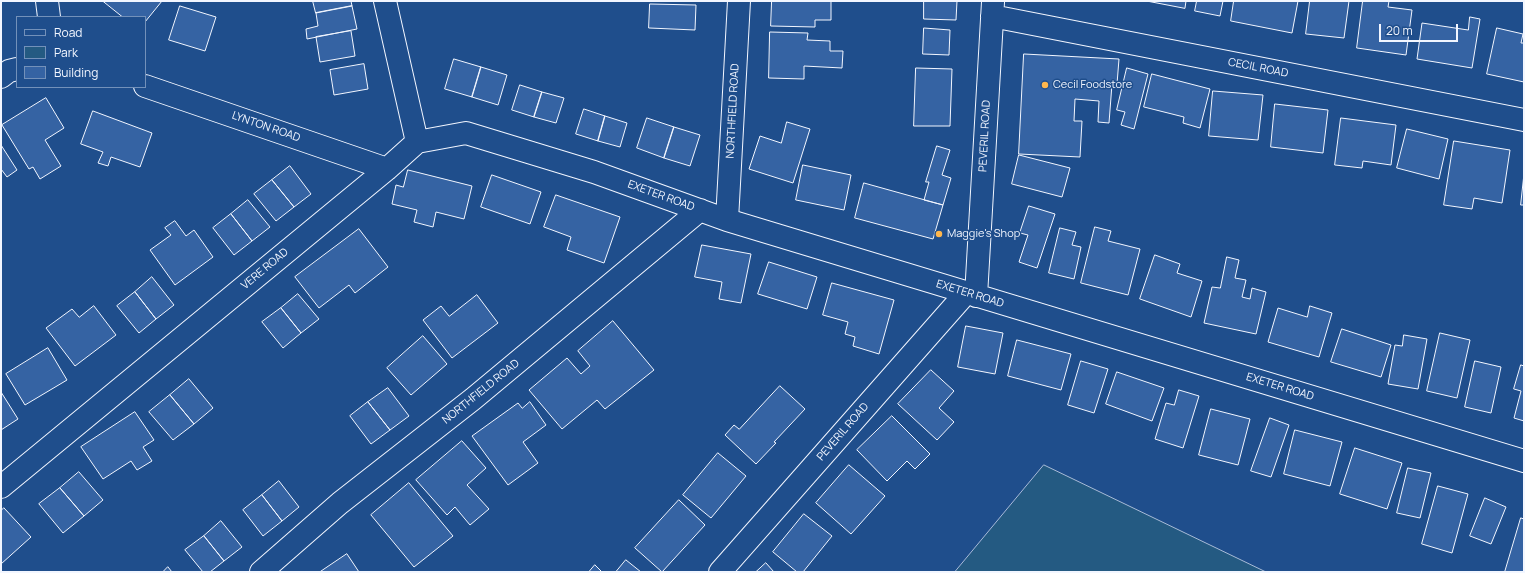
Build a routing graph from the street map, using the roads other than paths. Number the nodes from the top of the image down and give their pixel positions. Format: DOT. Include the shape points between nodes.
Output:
graph roads {
  1 [pos="47,1"];
  2 [pos="385,1"];
  3 [pos="739,1"];
  4 [pos="992,8"];
  5 [pos="49,16"];
  6 [pos="16,69"];
  7 [pos="1,77"];
  8 [pos="146,86"];
  9 [pos="1524,120"];
  10 [pos="417,142"];
  11 [pos="387,169"];
  12 [pos="700,210"];
  13 [pos="727,220"];
  14 [pos="971,294"];
  15 [pos="1524,461"];
  16 [pos="1,487"];
  17 [pos="261,572"];
  18 [pos="720,572"];
  1 -- 5 [label="street"];
  2 -- 10 [label="street"];
  3 -- 13 [label="street, NORTHFIELD ROAD"];
  4 -- 9 [label="street, CECIL ROAD"];
  4 -- 14 [label="street, PEVERIL ROAD"];
  6 -- 7 [label="street"];
  8 -- 11 [label="street, LYNTON ROAD"];
  10 -- 11 [label="street, VERE ROAD"];
  10 -- 12 [label="street, EXETER ROAD" via="466,133 594,172"];
  11 -- 16 [label="street, VERE ROAD"];
  12 -- 13 [label="street, EXETER ROAD"];
  12 -- 17 [label="street, NORTHFIELD ROAD" via="473,399 340,503"];
  13 -- 14 [label="street, EXETER ROAD"];
  14 -- 15 [label="street, EXETER ROAD"];
  14 -- 18 [label="street, PEVERIL ROAD"];
}
